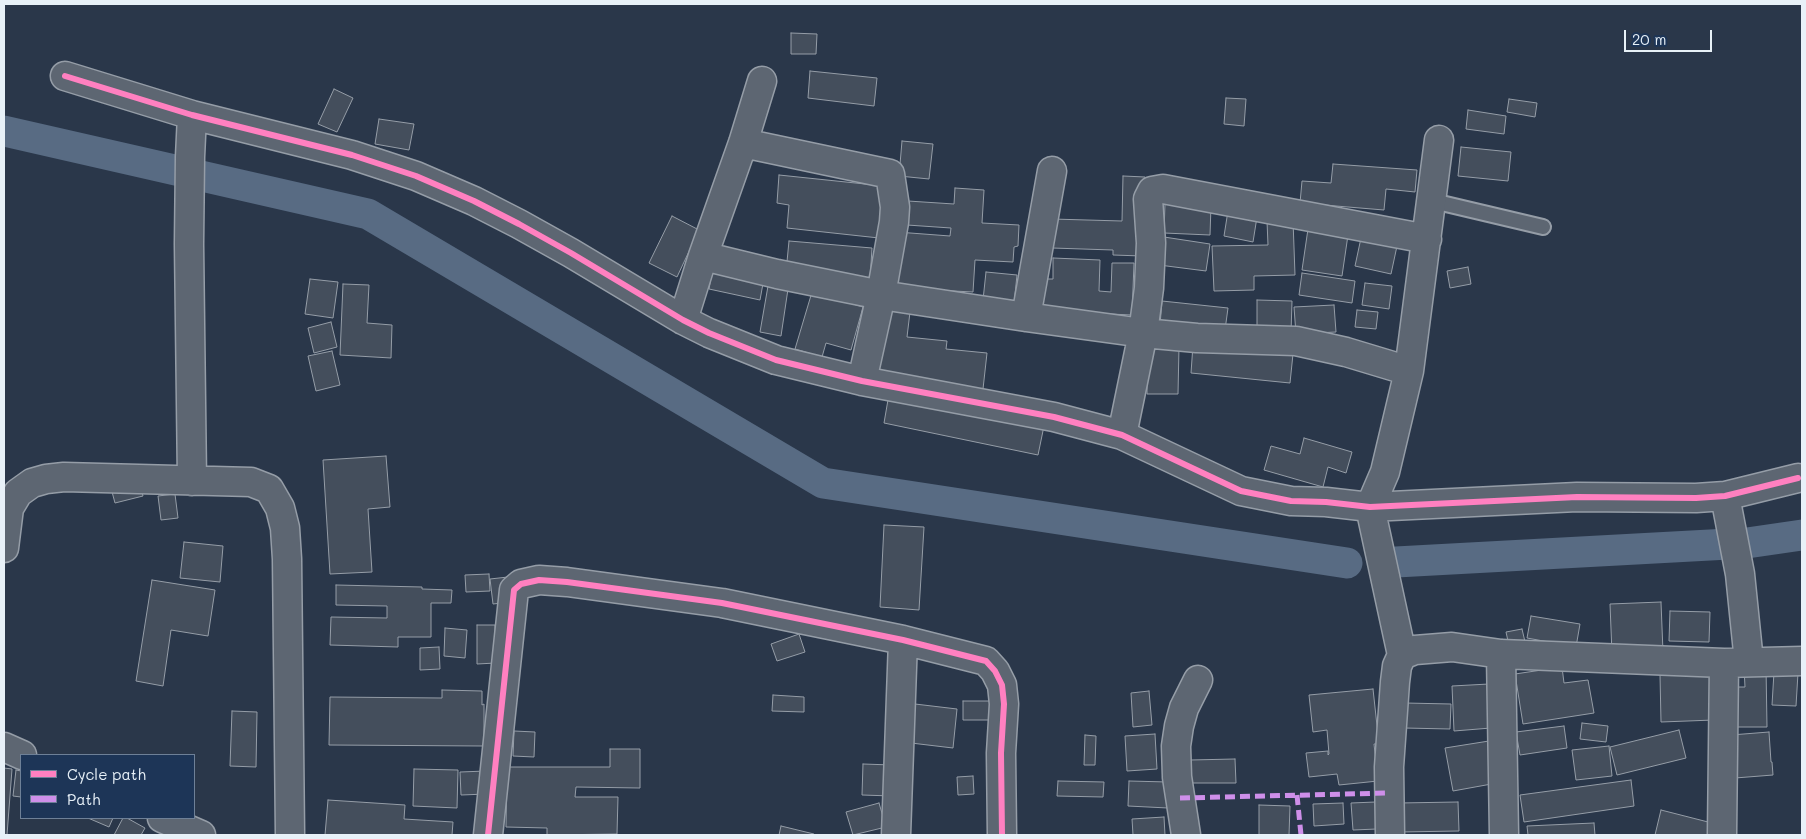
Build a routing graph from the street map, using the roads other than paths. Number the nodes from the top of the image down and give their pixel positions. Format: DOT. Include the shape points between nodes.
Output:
graph roads {
  1 [pos="65,76"];
  2 [pos="762,81"];
  3 [pos="192,115"];
  4 [pos="1439,140"];
  5 [pos="743,143"];
  6 [pos="1052,171"];
  7 [pos="1433,201"];
  8 [pos="1543,227"];
  9 [pos="1427,239"];
  10 [pos="703,256"];
  11 [pos="881,295"];
  12 [pos="1026,317"];
  13 [pos="683,320"];
  14 [pos="1143,333"];
  15 [pos="1409,371"];
  16 [pos="862,381"];
  17 [pos="1122,435"];
  18 [pos="1798,478"];
  19 [pos="192,481"];
  20 [pos="1727,506"];
  21 [pos="1370,507"];
  22 [pos="4,548"];
  23 [pos="903,640"];
  24 [pos="1501,654"];
  25 [pos="1402,655"];
  26 [pos="1802,661"];
  27 [pos="1737,663"];
  28 [pos="1198,680"];
  29 [pos="4,747"];
  30 [pos="20,754"];
  31 [pos="164,819"];
  32 [pos="201,835"];
  33 [pos="290,835"];
  34 [pos="488,835"];
  35 [pos="896,835"];
  36 [pos="1002,835"];
  37 [pos="1186,835"];
  38 [pos="1390,835"];
  39 [pos="1504,835"];
  40 [pos="1722,835"];
  1 -- 3 [label="street"];
  2 -- 5 [label="street"];
  3 -- 13 [label="street" via="352,155 416,176 519,224"];
  3 -- 19 [label="street" via="189,244"];
  4 -- 7 [label="street"];
  5 -- 10 [label="street"];
  5 -- 11 [label="street" via="890,174 895,207"];
  6 -- 12 [label="street"];
  7 -- 8 [label="lane"];
  7 -- 9 [label="street"];
  9 -- 14 [label="street" via="1162,188 1152,191 1148,199 1151,243"];
  9 -- 15 [label="street"];
  10 -- 11 [label="street"];
  10 -- 13 [label="street"];
  11 -- 12 [label="street"];
  11 -- 16 [label="street"];
  12 -- 14 [label="street"];
  13 -- 16 [label="street" via="776,360"];
  14 -- 15 [label="street" via="1296,341"];
  14 -- 17 [label="street"];
  15 -- 21 [label="street" via="1385,472"];
  16 -- 17 [label="street" via="1054,417"];
  17 -- 21 [label="street" via="1241,491 1291,502"];
  18 -- 20 [label="street"];
  19 -- 22 [label="street" via="64,477 32,483 18,493 9,508"];
  19 -- 33 [label="street" via="251,482 269,489 280,508 287,559"];
  20 -- 21 [label="street" via="1696,498 1577,497"];
  20 -- 27 [label="street" via="1740,574"];
  21 -- 25 [label="street"];
  23 -- 34 [label="street" via="722,603 567,582 539,580 521,584 514,590"];
  23 -- 35 [label="street"];
  23 -- 36 [label="street" via="986,661 995,671 1002,685 1004,704"];
  24 -- 25 [label="street" via="1452,647 1415,650"];
  24 -- 27 [label="street"];
  24 -- 39 [label="street"];
  25 -- 38 [label="street" via="1397,666 1393,703 1389,767"];
  26 -- 27 [label="street"];
  27 -- 40 [label="street"];
  28 -- 37 [label="street" via="1184,708 1176,746"];
  29 -- 30 [label="street"];
  31 -- 32 [label="street"];
}
